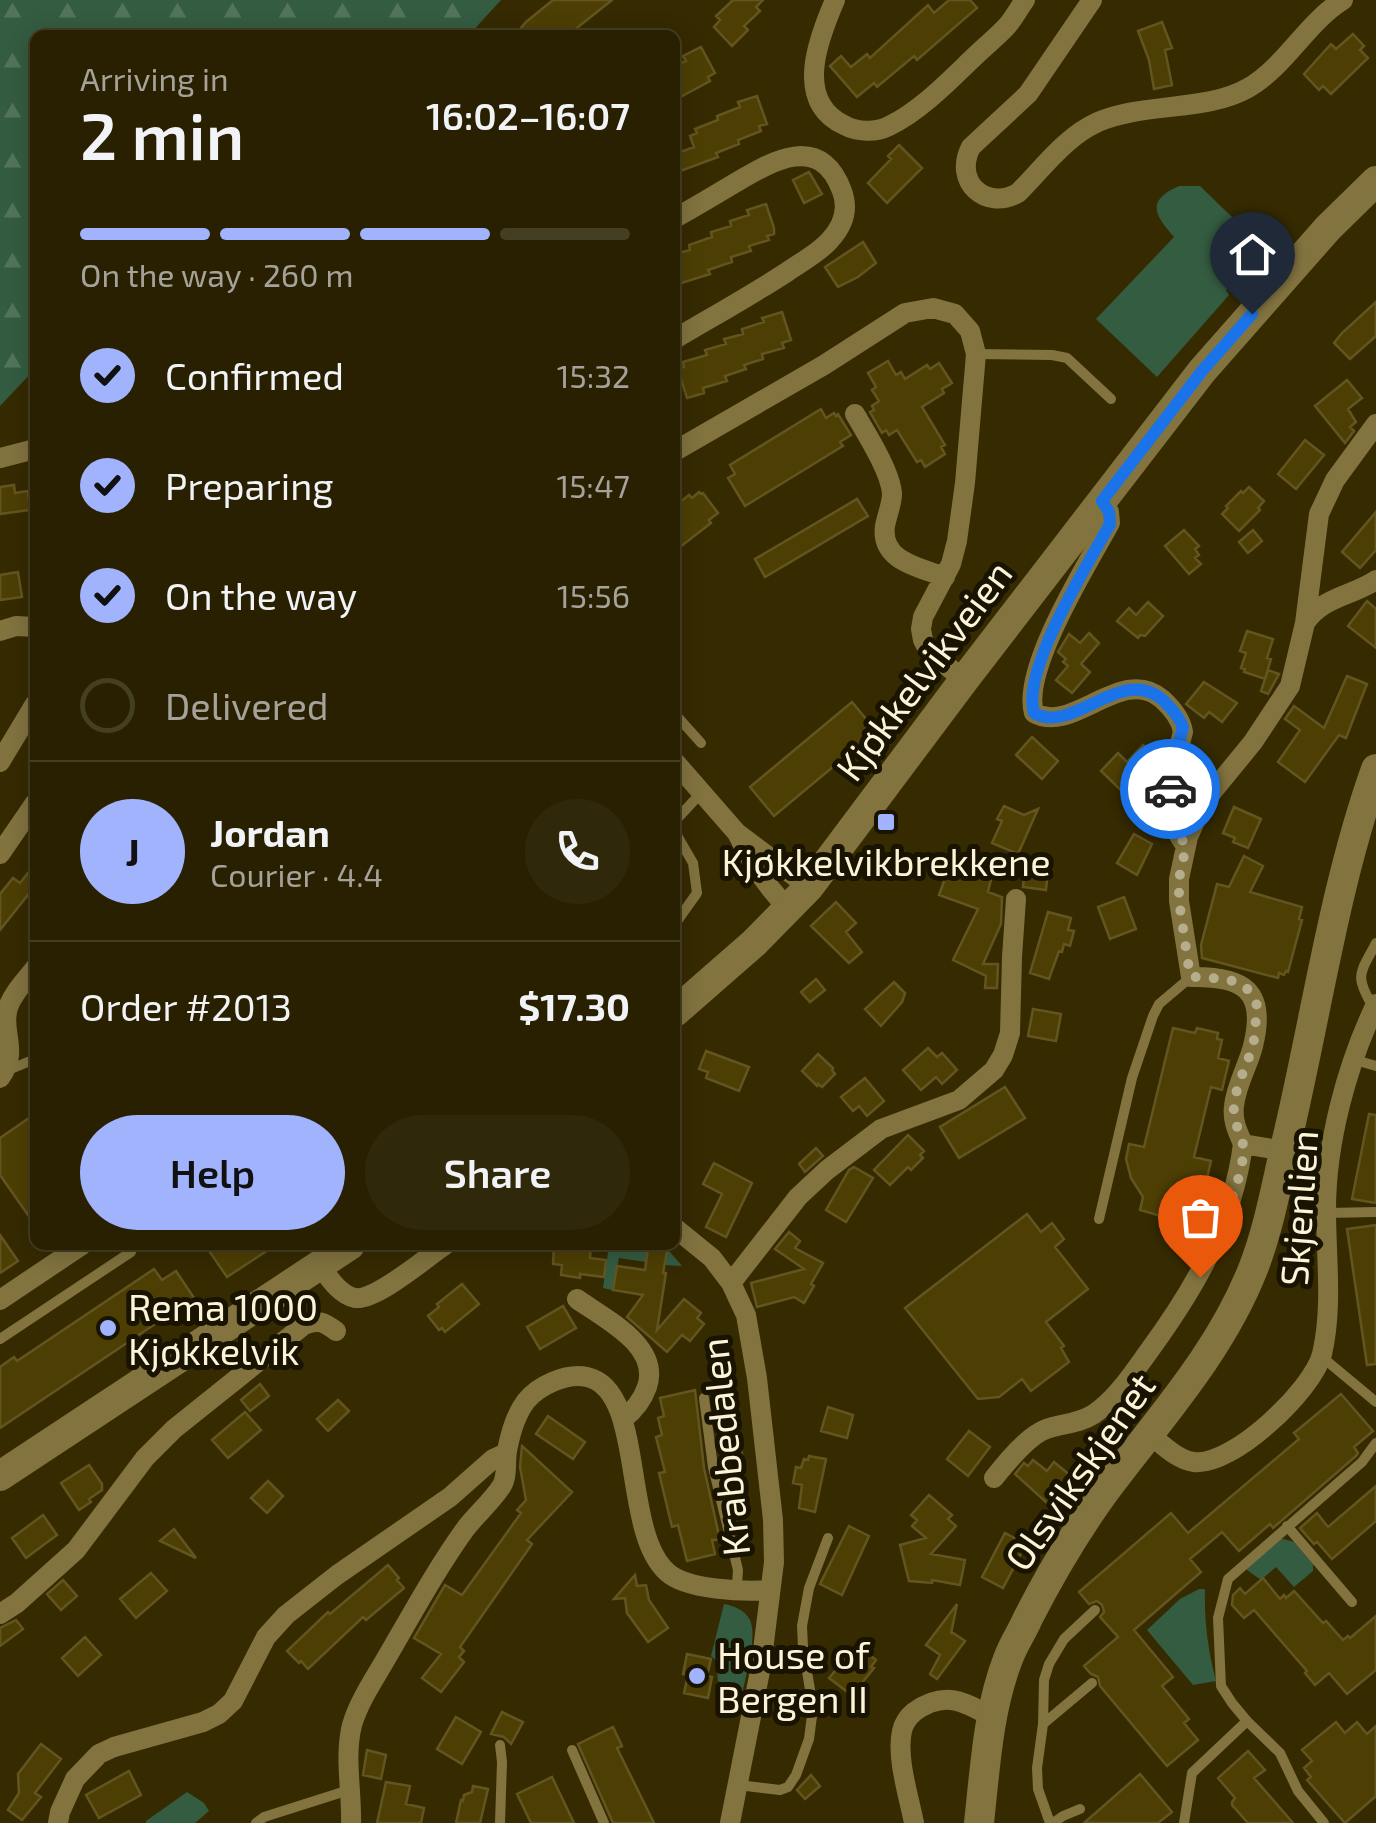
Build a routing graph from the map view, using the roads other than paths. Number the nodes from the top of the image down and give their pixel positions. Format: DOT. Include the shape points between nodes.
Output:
graph roads {
  1 [pos="835,0"];
  2 [pos="1025,0"];
  3 [pos="1092,0"];
  4 [pos="1343,0"];
  5 [pos="1376,181"];
  6 [pos="680,215"];
  7 [pos="680,336"];
  8 [pos="976,354"];
  9 [pos="1111,399"];
  10 [pos="855,414"];
  11 [pos="1376,424"];
  12 [pos="680,447"];
  13 [pos="30,450"];
  14 [pos="0,458"];
  15 [pos="1102,501"];
  16 [pos="945,577"];
  17 [pos="1376,580"];
  18 [pos="1305,623"];
  19 [pos="30,627"];
  20 [pos="0,631"];
  21 [pos="964,680"];
  22 [pos="30,712"];
  23 [pos="680,719"];
  24 [pos="702,743"];
  25 [pos="0,762"];
  26 [pos="680,768"];
  27 [pos="1376,768"];
  28 [pos="701,793"];
  29 [pos="30,811"];
  30 [pos="680,816"];
  31 [pos="680,841"];
  32 [pos="1186,846"];
  33 [pos="0,854"];
  34 [pos="799,898"];
  35 [pos="1016,899"];
  36 [pos="680,917"];
  37 [pos="1376,942"];
  38 [pos="30,975"];
  39 [pos="1190,978"];
  40 [pos="1375,1006"];
  41 [pos="680,1008"];
  42 [pos="1355,1060"];
  43 [pos="30,1061"];
  44 [pos="1376,1066"];
  45 [pos="2,1075"];
  46 [pos="1243,1144"];
  47 [pos="1284,1151"];
  48 [pos="1376,1212"];
  49 [pos="1326,1213"];
  50 [pos="1099,1218"];
  51 [pos="680,1232"];
  52 [pos="75,1250"];
  53 [pos="129,1250"];
  54 [pos="343,1250"];
  55 [pos="438,1250"];
  56 [pos="320,1266"];
  57 [pos="732,1282"];
  58 [pos="578,1299"];
  59 [pos="0,1300"];
  60 [pos="336,1331"];
  61 [pos="0,1340"];
  62 [pos="1322,1356"];
  63 [pos="704,1398"];
  64 [pos="1376,1402"];
  65 [pos="624,1419"];
  66 [pos="1149,1434"];
  67 [pos="1376,1443"];
  68 [pos="506,1453"];
  69 [pos="0,1476"];
  70 [pos="994,1478"];
  71 [pos="1286,1526"];
  72 [pos="828,1538"];
  73 [pos="734,1589"];
  74 [pos="770,1590"];
  75 [pos="1352,1602"];
  76 [pos="1095,1610"];
  77 [pos="0,1614"];
  78 [pos="1092,1683"];
  79 [pos="993,1718"];
  80 [pos="1247,1720"];
  81 [pos="1043,1724"];
  82 [pos="500,1745"];
  83 [pos="572,1750"];
  84 [pos="738,1785"];
  85 [pos="349,1790"];
  86 [pos="1080,1810"];
  87 [pos="58,1823"];
  88 [pos="256,1823"];
  89 [pos="351,1823"];
  90 [pos="500,1823"];
  91 [pos="604,1823"];
  92 [pos="730,1823"];
  93 [pos="914,1823"];
  94 [pos="979,1823"];
  95 [pos="1051,1823"];
  96 [pos="1184,1823"];
  97 [pos="1324,1823"];
  1 -- 2 [label="street" via="814,55 816,92 840,124 858,130 886,128 906,116 1008,25"];
  3 -- 4 [label="street" via="1028,94 967,153 968,182 981,194 994,200 1018,194 1096,123 1246,89"];
  5 -- 15 [label="main road, Kjøkkelvikveien" via="1202,371"];
  6 -- 7 [label="street" via="772,161 797,156 837,179 846,212 829,242"];
  8 -- 9 [label="lane" via="1067,358"];
  8 -- 12 [label="street" via="970,331 954,314 933,308 905,313"];
  8 -- 16 [label="street" via="957,541"];
  10 -- 16 [label="street" via="890,485 890,552"];
  11 -- 18 [label="street" via="1334,480 1319,514"];
  13 -- 14 [label="street"];
  15 -- 21 [label="main road, Kjøkkelvikveien"];
  15 -- 32 [label="street, Kjøkkelvikveien" via="1110,524 1061,612 1030,701 1044,719 1127,690 1147,690 1168,704 1183,727 1170,800"];
  16 -- 21 [label="street" via="923,617 923,640"];
  17 -- 18 [label="street" via="1324,604"];
  18 -- 32 [label="street" via="1290,686 1200,810"];
  19 -- 20 [label="street"];
  21 -- 34 [label="main road, Kjøkkelvikveien"];
  22 -- 25 [label="street"];
  23 -- 24 [label="lane"];
  26 -- 28 [label="street"];
  27 -- 47 [label="main road, Olsvikskjenet" via="1352,838"];
  28 -- 30 [label="lane"];
  28 -- 34 [label="street"];
  29 -- 33 [label="street"];
  31 -- 36 [label="lane" via="693,863 697,893"];
  32 -- 39 [label="street" via="1179,901"];
  34 -- 41 [label="main road, Kjøkkelvikveien"];
  35 -- 57 [label="street, Krabbedalen" via="1010,1033 994,1070 958,1100 881,1130 827,1170"];
  37 -- 40 [label="lane, Skjenlien" via="1360,974"];
  38 -- 45 [label="street" via="8,1004 11,1049"];
  39 -- 46 [label="street" via="1236,982 1258,1005 1254,1044 1234,1106"];
  39 -- 50 [label="lane" via="1153,1016"];
  40 -- 42 [label="street, Skjenlien"];
  42 -- 44 [label="lane"];
  42 -- 49 [label="street, Skjenlien" via="1342,1095"];
  43 -- 45 [label="lane"];
  46 -- 47 [label="street"];
  46 -- 70 [label="street" via="1224,1220 1200,1277 1135,1371 1092,1416 1042,1430"];
  47 -- 66 [label="main road, Olsvikskjenet" via="1270,1217 1236,1304 1194,1376"];
  48 -- 49 [label="lane"];
  49 -- 62 [label="street, Skjenlien"];
  51 -- 57 [label="street, Krabbedalen"];
  52 -- 59 [label="street"];
  53 -- 61 [label="lane"];
  54 -- 56 [label="main road"];
  55 -- 56 [label="street" via="373,1295 358,1298 338,1289"];
  56 -- 69 [label="main road"];
  57 -- 74 [label="street, Krabbedalen" via="758,1378 773,1520"];
  58 -- 65 [label="street" via="634,1340 648,1360 643,1399"];
  60 -- 77 [label="street" via="324,1322 304,1325 174,1429 76,1550"];
  62 -- 64 [label="lane"];
  62 -- 66 [label="street, Skjenlien" via="1307,1384 1264,1428 1205,1462 1181,1459"];
  63 -- 73 [label="lane" via="738,1570"];
  65 -- 68 [label="street" via="604,1384 585,1376 563,1378 524,1404"];
  65 -- 73 [label="street" via="650,1547 682,1581"];
  66 -- 79 [label="main road, Olsvikskjenet" via="1050,1575 1008,1660"];
  67 -- 71 [label="lane"];
  68 -- 85 [label="street" via="503,1485 454,1545 364,1698 352,1725"];
  68 -- 87 [label="street" via="286,1615 219,1714 99,1754 75,1779"];
  71 -- 75 [label="lane"];
  71 -- 80 [label="lane" via="1224,1587 1218,1618 1221,1686"];
  72 -- 84 [label="lane" via="802,1626 813,1708 803,1757 788,1787"];
  73 -- 74 [label="street"];
  74 -- 84 [label="street, Krabbedalen"];
  76 -- 81 [label="lane" via="1049,1664"];
  78 -- 81 [label="lane"];
  79 -- 93 [label="street" via="953,1700 926,1704 906,1718 901,1749"];
  79 -- 94 [label="main road, Olsvikskjenet"];
  80 -- 96 [label="lane" via="1192,1773"];
  80 -- 97 [label="lane" via="1280,1752 1298,1791"];
  81 -- 95 [label="lane" via="1038,1790"];
  82 -- 90 [label="lane"];
  83 -- 91 [label="lane"];
  84 -- 92 [label="street, Krabbedalen"];
  85 -- 88 [label="lane"];
  85 -- 89 [label="street"];
  86 -- 95 [label="lane"];
}
